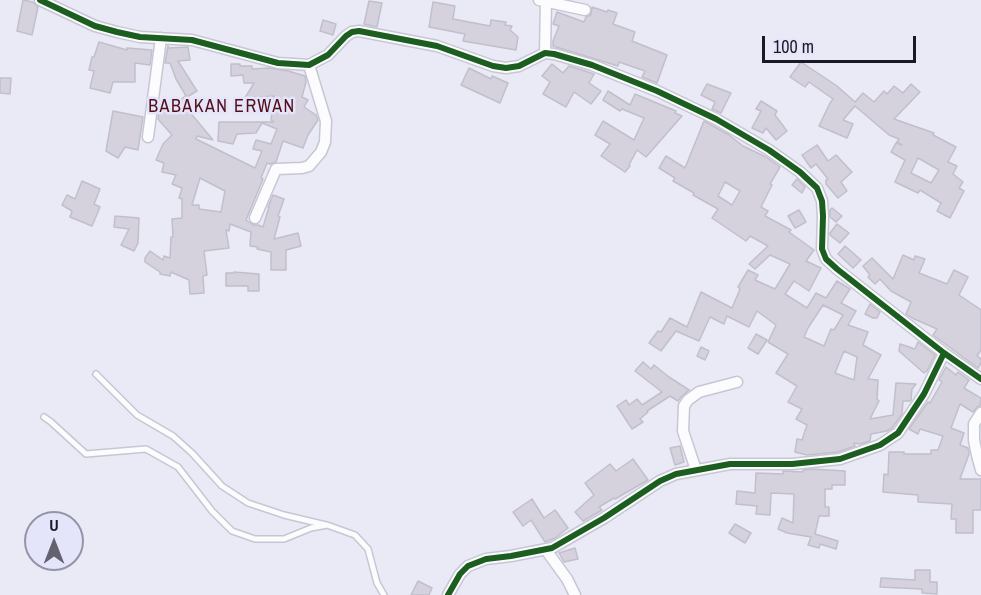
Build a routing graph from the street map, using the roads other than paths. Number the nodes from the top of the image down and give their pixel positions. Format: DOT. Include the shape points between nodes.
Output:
graph roads {
  1 [pos="40,0"];
  2 [pos="538,0"];
  3 [pos="546,0"];
  4 [pos="585,10"];
  5 [pos="161,38"];
  6 [pos="545,53"];
  7 [pos="309,65"];
  8 [pos="148,137"];
  9 [pos="255,218"];
  10 [pos="944,353"];
  11 [pos="96,374"];
  12 [pos="981,379"];
  13 [pos="737,382"];
  14 [pos="981,412"];
  15 [pos="44,417"];
  16 [pos="696,470"];
  17 [pos="981,470"];
  18 [pos="327,525"];
  19 [pos="546,550"];
  20 [pos="384,595"];
  21 [pos="448,595"];
  22 [pos="575,595"];
  1 -- 5 [label="street" via="95,26"];
  2 -- 3 [label="street"];
  3 -- 4 [label="street"];
  3 -- 6 [label="street"];
  5 -- 7 [label="street" via="192,40 279,63"];
  5 -- 8 [label="street"];
  6 -- 7 [label="street" via="506,68 437,46 359,31 346,36 328,55"];
  6 -- 10 [label="street" via="592,65 667,96 716,119 800,172 817,188 822,201 822,249 826,259"];
  7 -- 9 [label="street" via="327,121 325,142 309,166 276,169"];
  10 -- 12 [label="street"];
  10 -- 16 [label="street" via="924,394 897,433 880,445 840,459 730,464"];
  11 -- 18 [label="lane" via="137,415 173,436 222,486 248,503"];
  13 -- 16 [label="street" via="699,392 684,406 683,431"];
  14 -- 17 [label="street" via="974,424 974,440"];
  15 -- 18 [label="lane" via="86,454 146,449 178,467 232,531 255,539 284,539"];
  16 -- 19 [label="street" via="660,481"];
  18 -- 20 [label="lane" via="355,535 368,549"];
  19 -- 21 [label="street" via="486,559 468,566"];
  19 -- 22 [label="street"];
}
